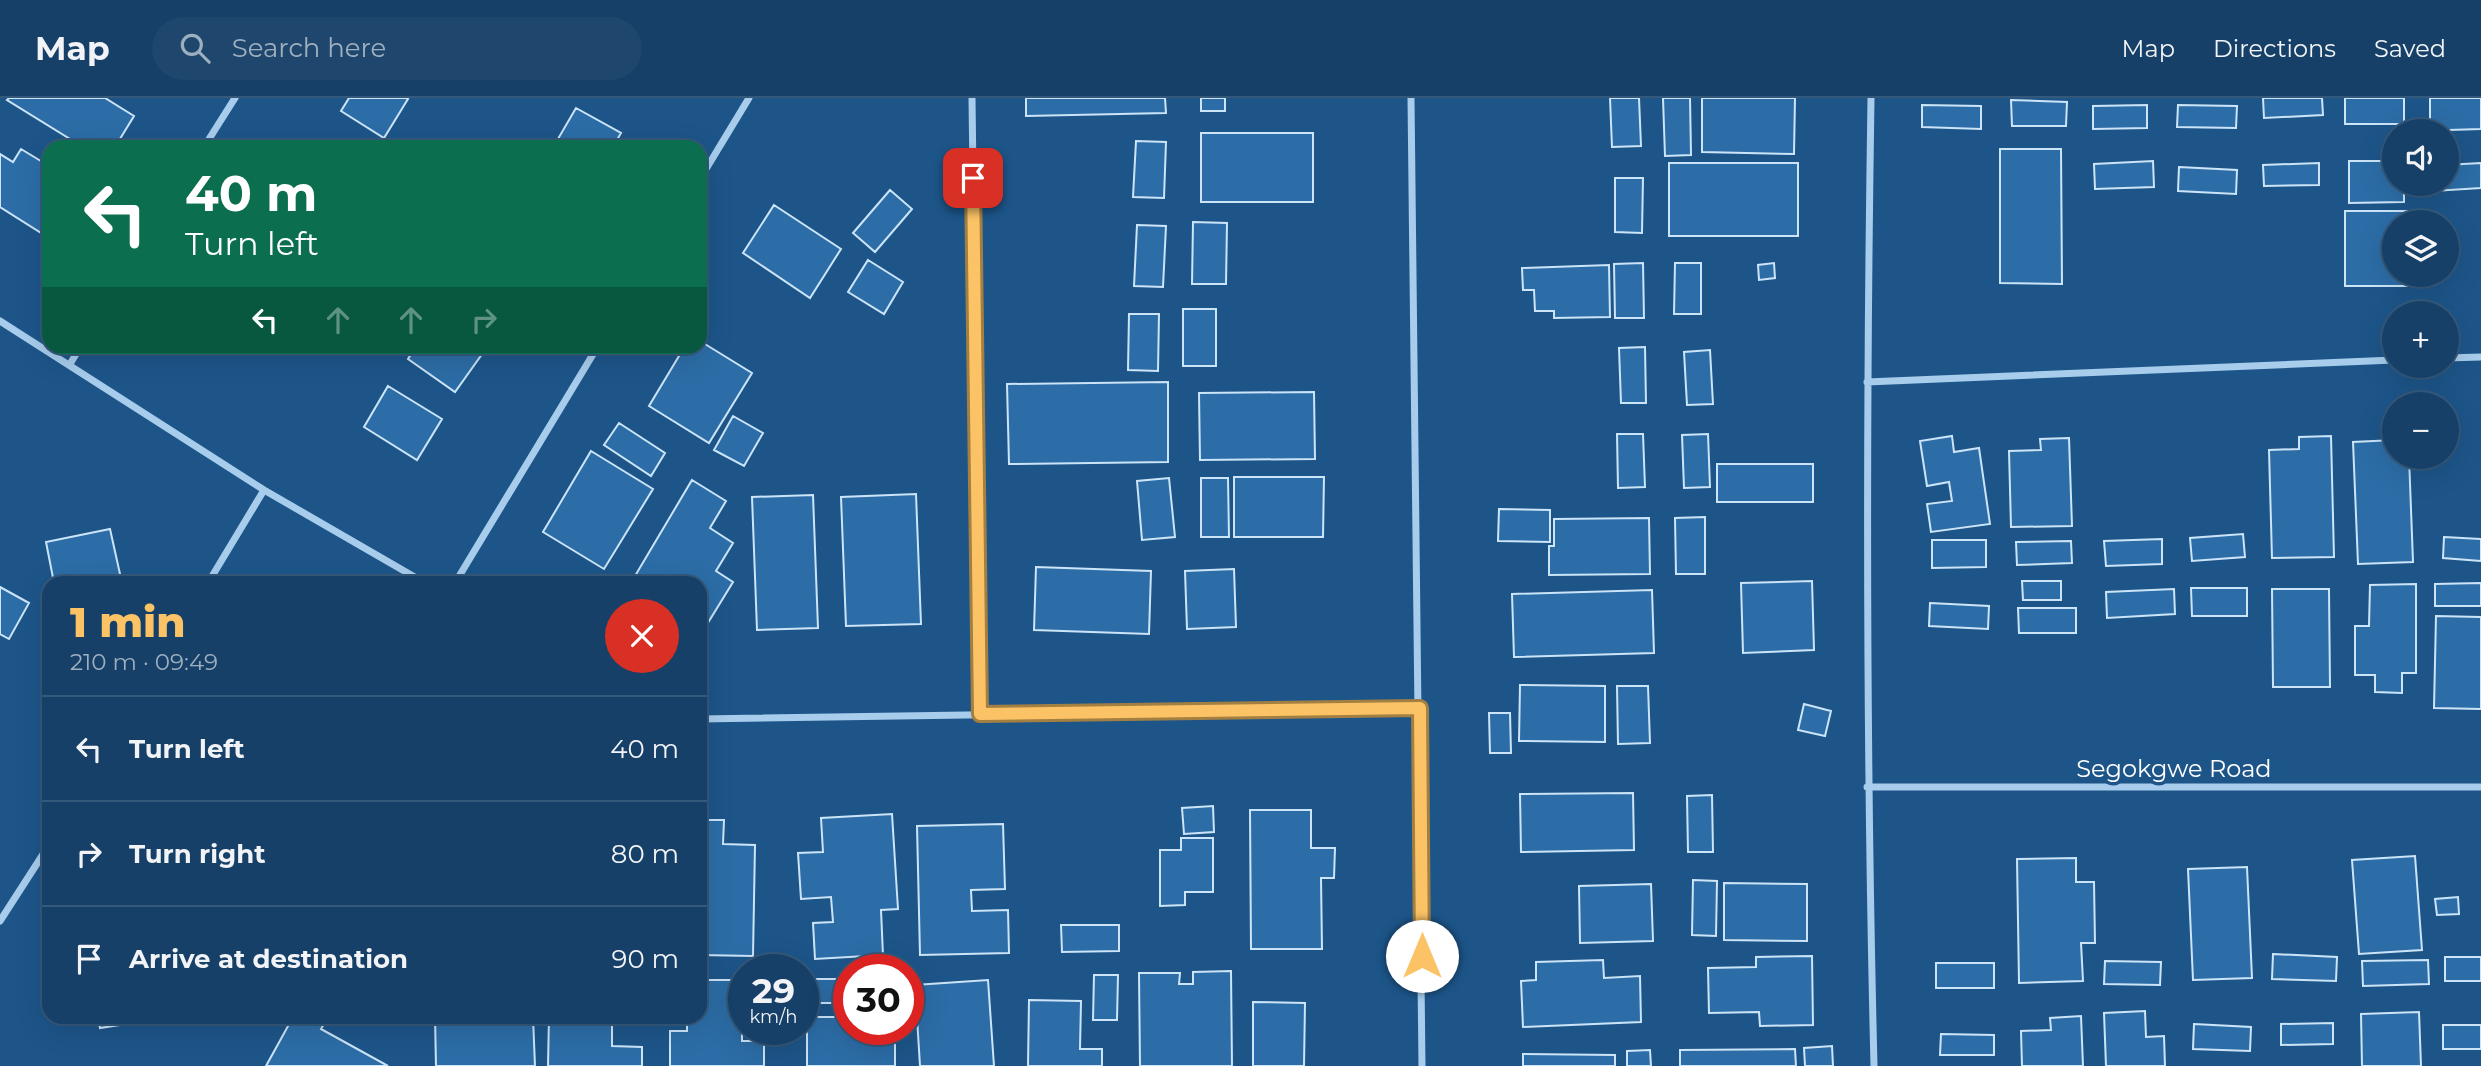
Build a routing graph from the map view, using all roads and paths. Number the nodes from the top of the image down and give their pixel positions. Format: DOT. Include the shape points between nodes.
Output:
graph roads {
  1 [pos="235,98"];
  2 [pos="748,98"];
  3 [pos="971,98"];
  4 [pos="1411,98"];
  5 [pos="1871,98"];
  6 [pos="208,140"];
  7 [pos="707,166"];
  8 [pos="0,321"];
  9 [pos="42,347"];
  10 [pos="53,354"];
  11 [pos="75,354"];
  12 [pos="593,354"];
  13 [pos="2481,357"];
  14 [pos="2459,358"];
  15 [pos="2382,361"];
  16 [pos="69,364"];
  17 [pos="1867,382"];
  18 [pos="264,491"];
  19 [pos="212,576"];
  20 [pos="413,576"];
  21 [pos="459,576"];
  22 [pos="1420,708"];
  23 [pos="980,714"];
  24 [pos="707,719"];
  25 [pos="2481,786"];
  26 [pos="1867,787"];
  27 [pos="42,856"];
  28 [pos="0,921"];
  29 [pos="1422,1066"];
  30 [pos="1874,1066"];
  1 -- 6 [label="street"];
  2 -- 7 [label="street"];
  3 -- 23 [label="street"];
  4 -- 22 [label="street"];
  5 -- 17 [label="street"];
  8 -- 9 [label="street"];
  10 -- 16 [label="street"];
  11 -- 16 [label="street"];
  12 -- 21 [label="street"];
  13 -- 14 [label="street"];
  15 -- 17 [label="street"];
  16 -- 18 [label="street"];
  17 -- 26 [label="street"];
  18 -- 19 [label="street"];
  18 -- 20 [label="street"];
  22 -- 23 [label="street"];
  22 -- 29 [label="street"];
  23 -- 24 [label="street"];
  25 -- 26 [label="street, Segokgwe Road"];
  26 -- 30 [label="street"];
  27 -- 28 [label="street"];
}
